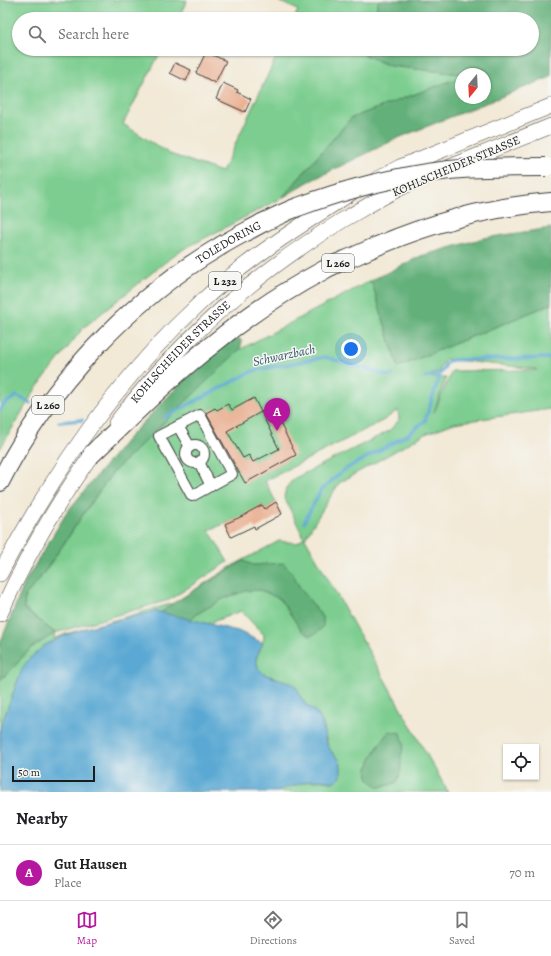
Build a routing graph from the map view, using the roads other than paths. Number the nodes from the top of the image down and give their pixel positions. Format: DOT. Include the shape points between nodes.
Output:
graph roads {
  1 [pos="551,106"];
  2 [pos="551,126"];
  3 [pos="548,167"];
  4 [pos="551,202"];
  5 [pos="178,426"];
  6 [pos="92,454"];
  7 [pos="0,482"];
  8 [pos="211,486"];
  9 [pos="0,574"];
  10 [pos="0,614"];
  1 -- 9 [label="main road, KOHLSCHEIDER STRASSE / L 232" via="400,167 350,193 262,252 230,277 199,304 116,392 77,445 18,538"];
  2 -- 6 [label="main road, KOHLSCHEIDER STRASSE / L 232" via="416,180 320,234 276,264 244,289 185,343 130,404"];
  3 -- 7 [label="highway, TOLEDORING / L 260, bridge" via="496,167 448,171 366,185 298,207 219,247 146,299 107,336 72,374 45,409"];
  4 -- 6 [label="highway, L 260" via="487,211 433,226 383,243 324,269 271,302 213,344"];
  5 -- 8 [label="street" via="190,447 197,446 202,449 204,457 199,462"];
  5 -- 8 [label="street" via="160,436 192,496"];
  5 -- 8 [label="street" via="200,415 232,474"];
  6 -- 10 [label="main road, KOHLSCHEIDER STRASSE / L 232" via="34,545"];
}
